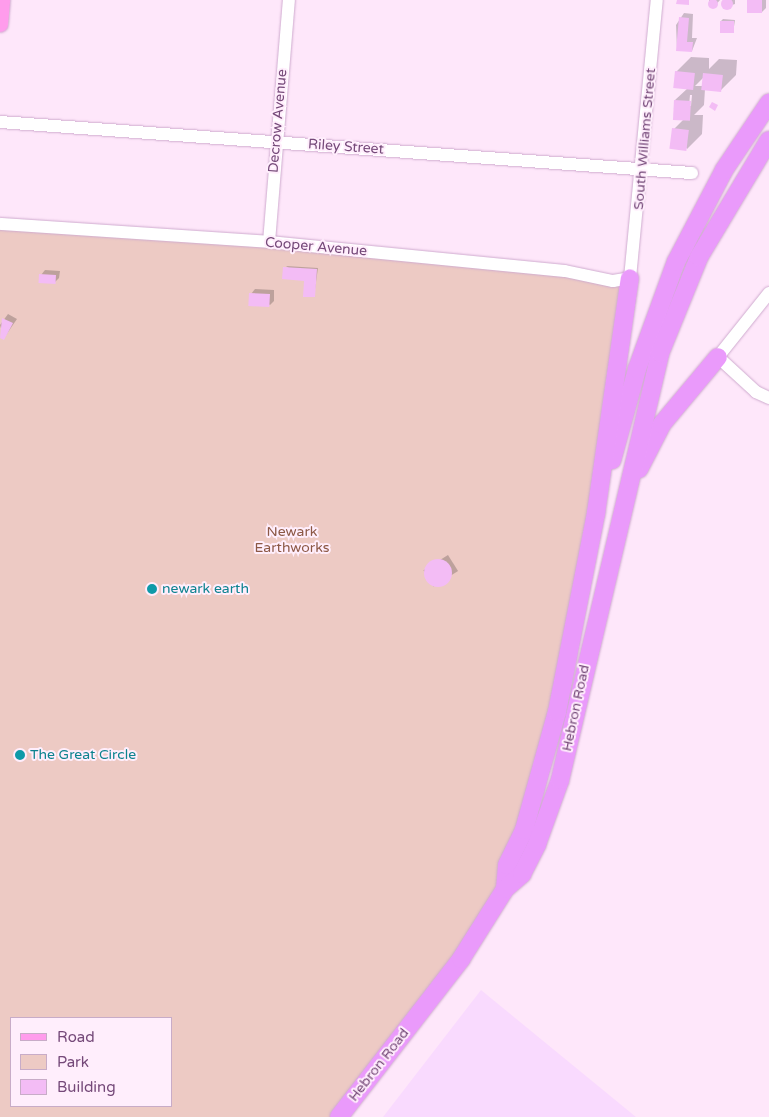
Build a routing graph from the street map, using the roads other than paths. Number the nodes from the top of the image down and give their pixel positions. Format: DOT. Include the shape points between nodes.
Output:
graph roads {
  1 [pos="2,0"];
  2 [pos="289,0"];
  3 [pos="657,0"];
  4 [pos="0,24"];
  5 [pos="769,103"];
  6 [pos="0,122"];
  7 [pos="769,140"];
  8 [pos="275,142"];
  9 [pos="643,171"];
  10 [pos="692,173"];
  11 [pos="0,224"];
  12 [pos="269,242"];
  13 [pos="630,278"];
  14 [pos="769,293"];
  15 [pos="718,357"];
  16 [pos="769,398"];
  17 [pos="596,513"];
  18 [pos="620,515"];
  19 [pos="505,889"];
  20 [pos="338,1117"];
  1 -- 4 [label="main road"];
  2 -- 8 [label="street, Decrow Avenue"];
  3 -- 9 [label="street, South Williams Street"];
  5 -- 17 [label="highway" via="724,170 676,262 637,368"];
  6 -- 8 [label="street, Riley Street"];
  7 -- 18 [label="highway" via="724,209 671,325 649,393"];
  8 -- 9 [label="street, Riley Street"];
  8 -- 12 [label="street, Decrow Avenue"];
  9 -- 10 [label="street, Riley Street"];
  9 -- 13 [label="street, South Williams Street"];
  11 -- 12 [label="street, Cooper Avenue"];
  12 -- 13 [label="street, Cooper Avenue" via="565,271 613,281"];
  13 -- 17 [label="highway"];
  14 -- 15 [label="street"];
  15 -- 16 [label="street" via="756,392"];
  15 -- 18 [label="highway" via="662,424 645,452"];
  17 -- 19 [label="highway, Hebron Road" via="548,749 524,830 507,865"];
  18 -- 19 [label="highway, Hebron Road" via="560,780 522,874"];
  19 -- 20 [label="highway, Hebron Road" via="461,959"];
}
